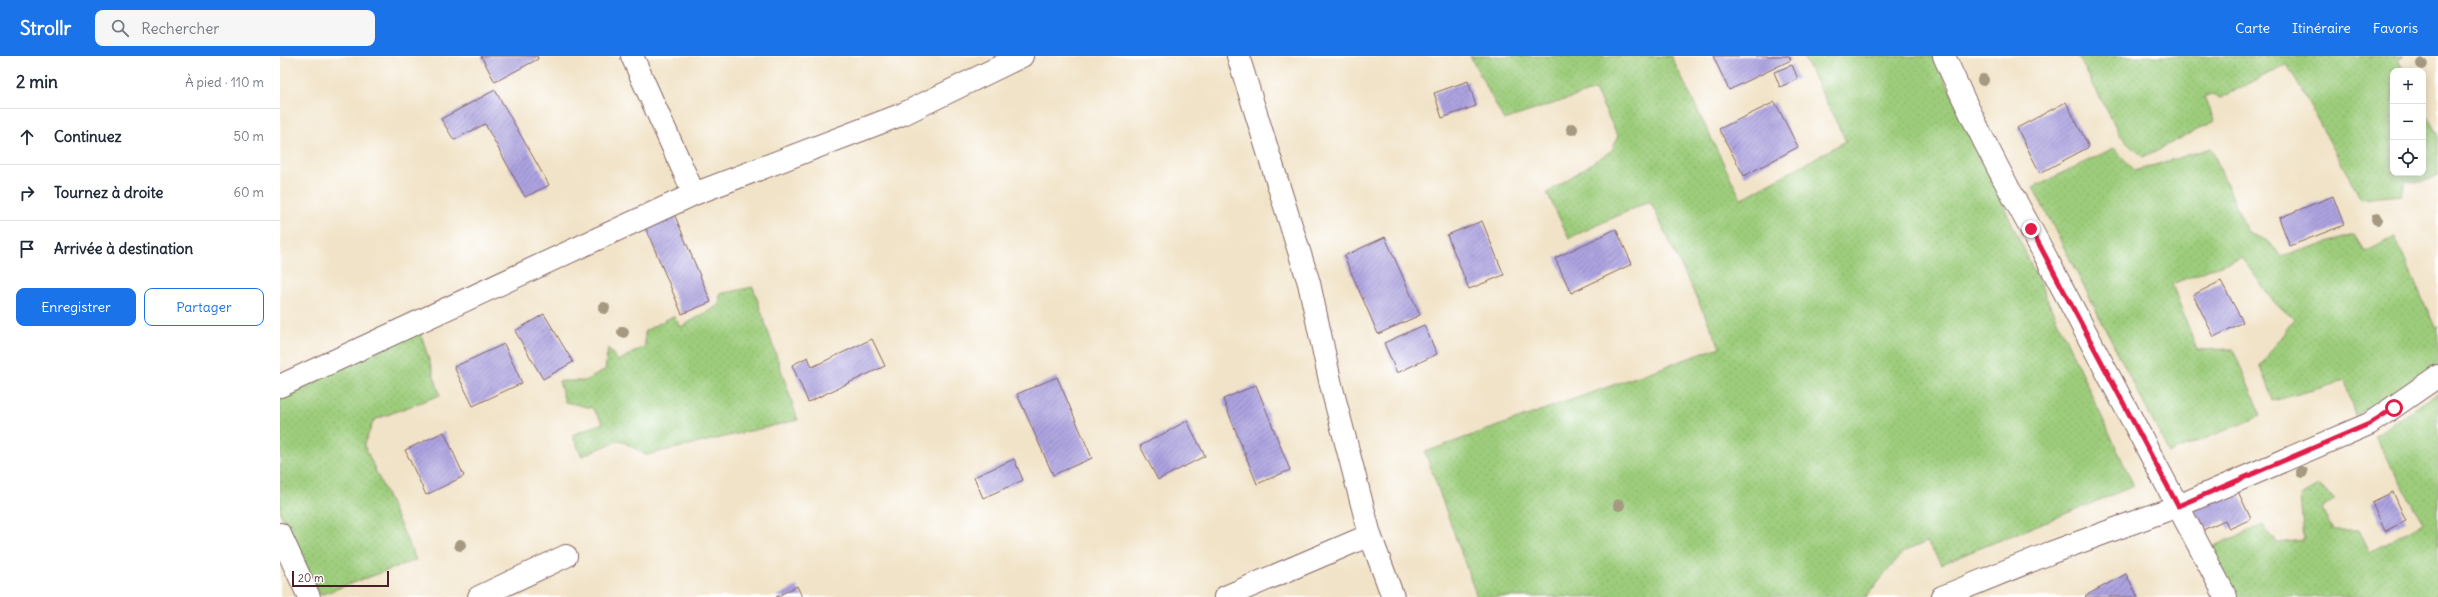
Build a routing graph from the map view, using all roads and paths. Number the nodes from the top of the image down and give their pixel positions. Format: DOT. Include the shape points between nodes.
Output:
graph roads {
  1 [pos="632,56"];
  2 [pos="1022,56"];
  3 [pos="1238,56"];
  4 [pos="1944,56"];
  5 [pos="694,194"];
  6 [pos="2438,376"];
  7 [pos="280,386"];
  8 [pos="2178,506"];
  9 [pos="280,534"];
  10 [pos="1370,535"];
  11 [pos="566,556"];
  12 [pos="309,597"];
  13 [pos="480,597"];
  14 [pos="1225,597"];
  15 [pos="1394,597"];
  16 [pos="1942,597"];
  17 [pos="2226,597"];
  1 -- 5 [label="street"];
  2 -- 5 [label="street" via="904,114"];
  3 -- 10 [label="street" via="1309,283 1331,385"];
  4 -- 8 [label="street" via="2001,175"];
  5 -- 7 [label="street"];
  6 -- 8 [label="street" via="2369,424"];
  8 -- 16 [label="street" via="2050,553"];
  8 -- 17 [label="street"];
  9 -- 12 [label="street"];
  10 -- 14 [label="street"];
  10 -- 15 [label="street"];
  11 -- 13 [label="street"];
}
